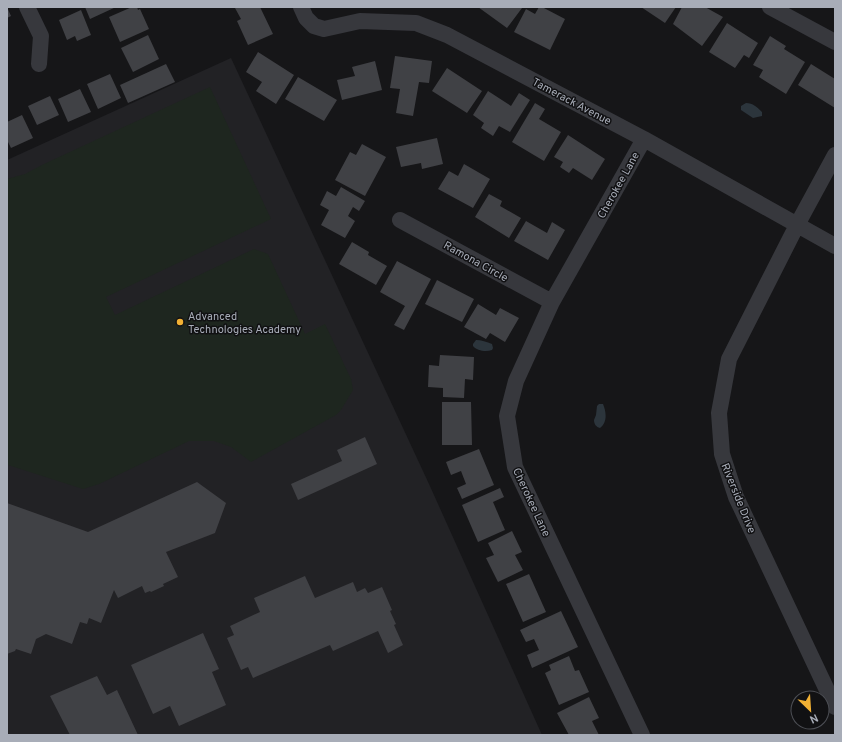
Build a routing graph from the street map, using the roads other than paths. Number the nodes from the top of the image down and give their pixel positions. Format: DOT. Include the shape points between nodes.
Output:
graph roads {
  1 [pos="27,7"];
  2 [pos="301,7"];
  3 [pos="770,7"];
  4 [pos="835,42"];
  5 [pos="39,64"];
  6 [pos="644,139"];
  7 [pos="835,155"];
  8 [pos="400,220"];
  9 [pos="797,225"];
  10 [pos="835,246"];
  11 [pos="552,302"];
  12 [pos="835,707"];
  13 [pos="642,735"];
  1 -- 5 [label="street" via="41,36"];
  2 -- 6 [label="street, Tamerack Avenue" via="306,18 314,26 324,29 360,21 422,25 447,35"];
  3 -- 4 [label="street"];
  6 -- 9 [label="street, Tamerack Avenue"];
  6 -- 11 [label="street, Cherokee Lane"];
  7 -- 9 [label="street, Riverside Drive"];
  8 -- 11 [label="street, Ramona Circle"];
  9 -- 10 [label="street, Tamerack Avenue"];
  9 -- 12 [label="street, Riverside Drive" via="729,359 719,413 722,454 736,497"];
  11 -- 13 [label="street, Cherokee Lane" via="516,381 507,416 515,467"];
}
